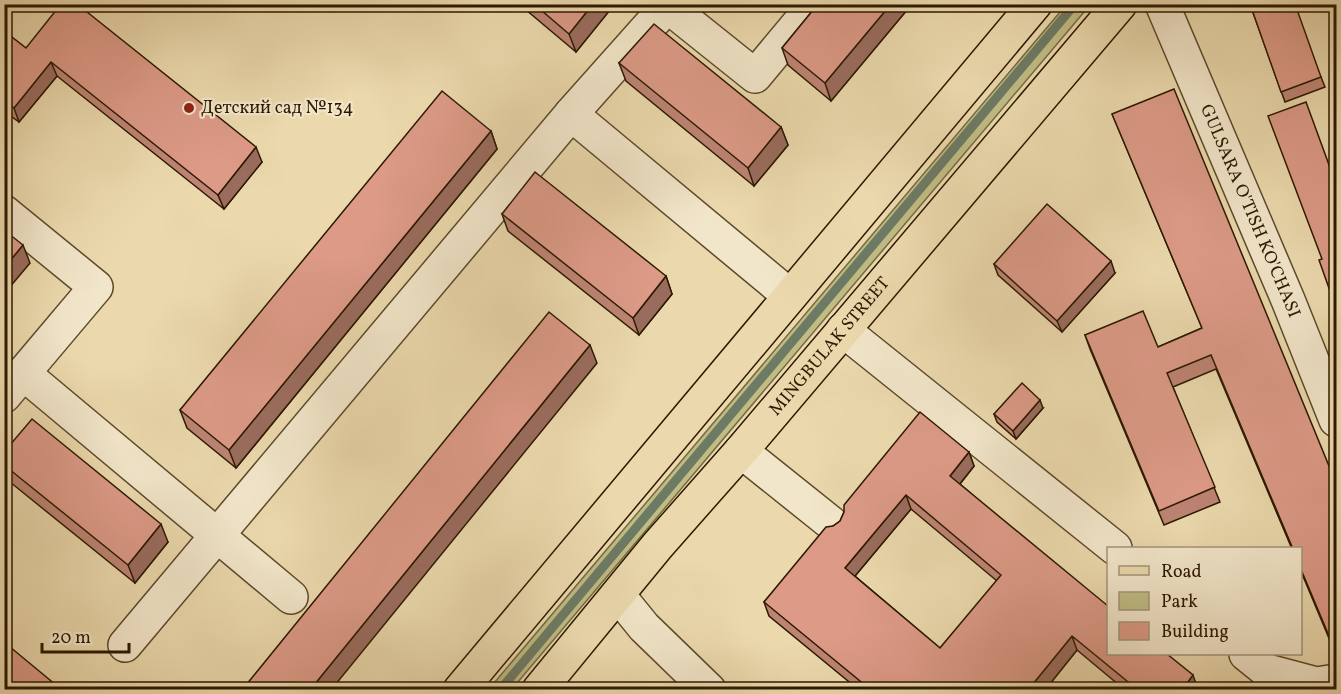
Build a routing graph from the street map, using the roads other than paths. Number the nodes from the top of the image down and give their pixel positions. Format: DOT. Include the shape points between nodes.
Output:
graph roads {
  1 [pos="815,4"];
  2 [pos="1035,4"];
  3 [pos="1162,4"];
  4 [pos="667,5"];
  5 [pos="1119,5"];
  6 [pos="571,114"];
  7 [pos="4,212"];
  8 [pos="790,296"];
  9 [pos="843,330"];
  10 [pos="14,384"];
  11 [pos="1336,420"];
  12 [pos="741,451"];
  13 [pos="831,524"];
  14 [pos="218,535"];
  15 [pos="1113,547"];
  16 [pos="618,595"];
  17 [pos="291,597"];
  18 [pos="125,645"];
  19 [pos="1247,655"];
  20 [pos="1336,681"];
  21 [pos="460,690"];
  22 [pos="539,690"];
  23 [pos="709,690"];
  1 -- 4 [label="street" via="754,76"];
  2 -- 8 [label="main road"];
  3 -- 11 [label="street, GULSARA O'TISH KO'CHASI"];
  4 -- 6 [label="street"];
  5 -- 9 [label="main road, MINGBULAK STREET"];
  6 -- 8 [label="street"];
  6 -- 14 [label="street"];
  7 -- 10 [label="street" via="96,288"];
  8 -- 21 [label="main road"];
  9 -- 12 [label="main road, MINGBULAK STREET"];
  9 -- 15 [label="street"];
  10 -- 14 [label="street"];
  12 -- 13 [label="street"];
  12 -- 16 [label="main road, MINGBULAK STREET"];
  14 -- 17 [label="street"];
  14 -- 18 [label="street"];
  16 -- 22 [label="main road, MINGBULAK STREET"];
  16 -- 23 [label="street" via="644,627"];
  19 -- 20 [label="street" via="1267,671 1316,684"];
}
